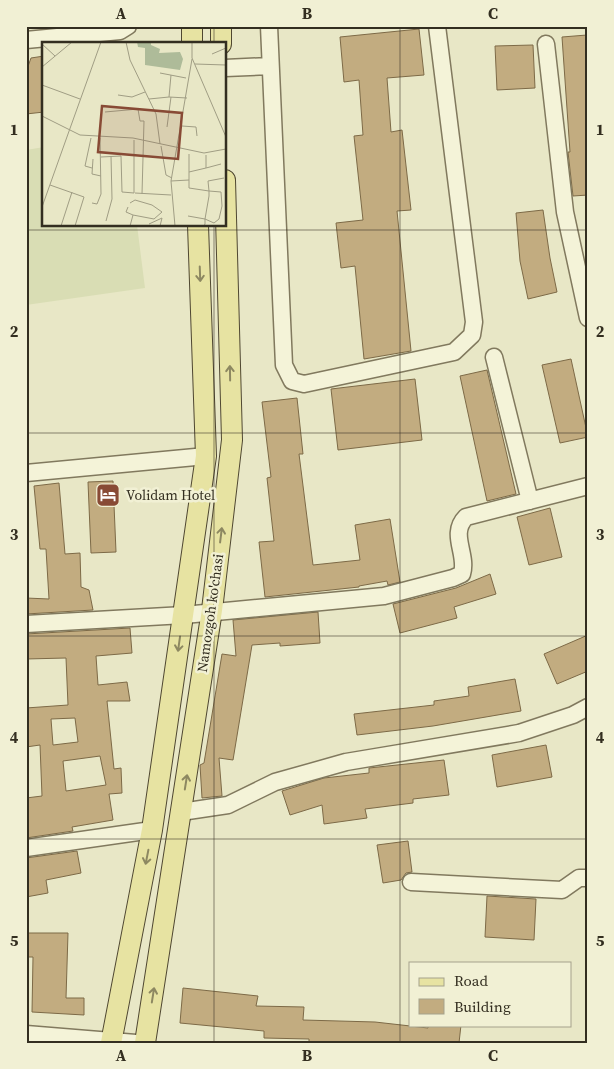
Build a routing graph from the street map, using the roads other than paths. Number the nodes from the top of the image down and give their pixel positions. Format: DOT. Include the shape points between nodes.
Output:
graph roads {
  1 [pos="128,26"];
  2 [pos="192,26"];
  3 [pos="221,26"];
  4 [pos="269,26"];
  5 [pos="437,26"];
  6 [pos="26,40"];
  7 [pos="192,42"];
  8 [pos="221,42"];
  9 [pos="546,44"];
  10 [pos="270,66"];
  11 [pos="226,68"];
  12 [pos="226,217"];
  13 [pos="198,226"];
  14 [pos="588,318"];
  15 [pos="494,358"];
  16 [pos="206,456"];
  17 [pos="26,474"];
  18 [pos="588,486"];
  19 [pos="530,501"];
  20 [pos="212,610"];
  21 [pos="184,615"];
  22 [pos="26,624"];
  23 [pos="588,707"];
  24 [pos="181,812"];
  25 [pos="152,830"];
  26 [pos="26,848"];
  27 [pos="588,878"];
  28 [pos="411,882"];
  29 [pos="26,1034"];
  30 [pos="111,1042"];
  31 [pos="136,1043"];
  32 [pos="145,1043"];
  1 -- 6 [label="street" via="120,31"];
  2 -- 7 [label="main road"];
  3 -- 8 [label="main road"];
  4 -- 10 [label="street"];
  5 -- 10 [label="street" via="474,322 472,335 454,352 304,384 292,381 284,365"];
  9 -- 14 [label="street" via="565,212"];
  10 -- 11 [label="street"];
  20 -- 12 [label="main road, Namozgoh ko'chasi, one-way" via="232,440"];
  13 -- 16 [label="main road, Namozgoh ko'chasi, one-way"];
  15 -- 19 [label="street"];
  16 -- 17 [label="street"];
  16 -- 21 [label="main road, Namozgoh ko'chasi"];
  18 -- 19 [label="street"];
  19 -- 20 [label="street" via="466,517 459,523 464,566 462,574 453,578 384,596"];
  20 -- 21 [label="street"];
  24 -- 20 [label="main road, Namozgoh ko'chasi, one-way"];
  21 -- 22 [label="street"];
  21 -- 25 [label="main road, Namozgoh ko'chasi, one-way"];
  23 -- 24 [label="street" via="519,733 346,762 275,782 228,805"];
  32 -- 24 [label="main road, Namozgoh ko'chasi, one-way"];
  25 -- 26 [label="street"];
  25 -- 30 [label="main road, Namozgoh ko'chasi, one-way"];
  27 -- 28 [label="street" via="578,878 562,890"];
  29 -- 30 [label="street"];
  30 -- 31 [label="street"];
}
